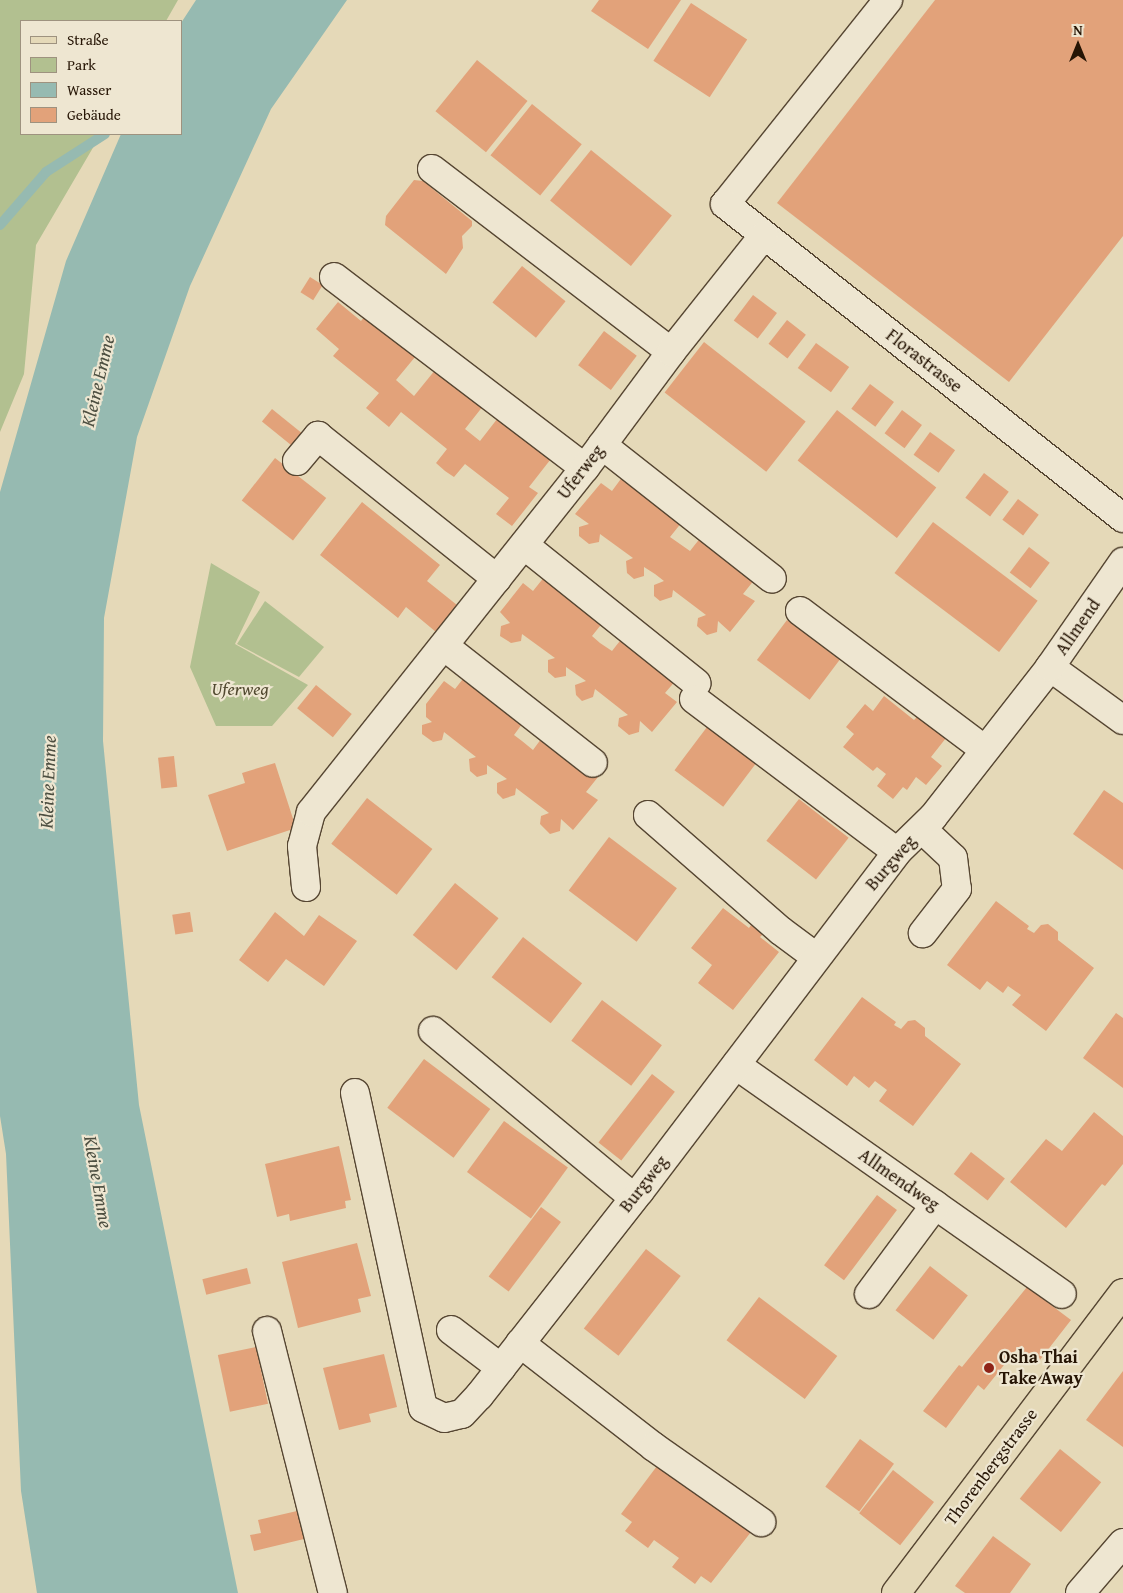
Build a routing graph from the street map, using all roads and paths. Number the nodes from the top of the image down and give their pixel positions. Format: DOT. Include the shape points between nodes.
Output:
graph roads {
  1 [pos="888,0"];
  2 [pos="432,169"];
  3 [pos="764,235"];
  4 [pos="334,277"];
  5 [pos="671,352"];
  6 [pos="602,445"];
  7 [pos="297,461"];
  8 [pos="585,468"];
  9 [pos="1123,518"];
  10 [pos="524,546"];
  11 [pos="1123,562"];
  12 [pos="497,579"];
  13 [pos="772,579"];
  14 [pos="800,611"];
  15 [pos="444,646"];
  16 [pos="1050,667"];
  17 [pos="1123,720"];
  18 [pos="984,749"];
  19 [pos="593,763"];
  20 [pos="648,815"];
  21 [pos="922,829"];
  22 [pos="897,852"];
  23 [pos="306,886"];
  24 [pos="923,933"];
  25 [pos="816,957"];
  26 [pos="433,1031"];
  27 [pos="736,1065"];
  28 [pos="355,1093"];
  29 [pos="634,1198"];
  30 [pos="935,1205"];
  31 [pos="1123,1293"];
  32 [pos="869,1294"];
  33 [pos="1062,1294"];
  34 [pos="451,1330"];
  35 [pos="267,1332"];
  36 [pos="520,1343"];
  37 [pos="501,1368"];
  38 [pos="761,1522"];
  39 [pos="1123,1543"];
  40 [pos="333,1593"];
  41 [pos="896,1593"];
  42 [pos="1080,1593"];
  1 -- 3 [label="street, Florastrasse" via="724,204"];
  2 -- 5 [label="street"];
  3 -- 5 [label="street, Uferweg"];
  3 -- 9 [label="street, Florastrasse"];
  4 -- 8 [label="street"];
  5 -- 6 [label="street, Uferweg"];
  6 -- 8 [label="street, Uferweg"];
  6 -- 13 [label="street"];
  7 -- 12 [label="street" via="318,436"];
  8 -- 10 [label="street, Uferweg"];
  10 -- 12 [label="street, Uferweg"];
  10 -- 22 [label="street" via="695,691"];
  11 -- 16 [label="street, Allmend"];
  12 -- 15 [label="street, Uferweg"];
  14 -- 18 [label="street"];
  15 -- 19 [label="street"];
  15 -- 23 [label="street, Uferweg" via="311,812 302,846"];
  16 -- 17 [label="street, Allmend"];
  16 -- 18 [label="street, Burgweg"];
  18 -- 21 [label="street, Burgweg"];
  20 -- 25 [label="street" via="781,931"];
  21 -- 22 [label="street, Burgweg"];
  21 -- 24 [label="street" via="953,858 957,889"];
  22 -- 25 [label="street, Burgweg"];
  25 -- 27 [label="street, Burgweg"];
  26 -- 29 [label="street"];
  27 -- 29 [label="street, Burgweg"];
  27 -- 30 [label="street, Allmendweg"];
  28 -- 37 [label="street, Burgweg" via="423,1408 444,1418 462,1414"];
  29 -- 36 [label="street, Burgweg"];
  30 -- 32 [label="street"];
  30 -- 33 [label="street, Allmendweg"];
  31 -- 41 [label="main road, Thorenbergstrasse"];
  34 -- 37 [label="street"];
  35 -- 40 [label="street"];
  36 -- 37 [label="street, Burgweg"];
  36 -- 38 [label="street" via="654,1447"];
  39 -- 42 [label="street"];
}
